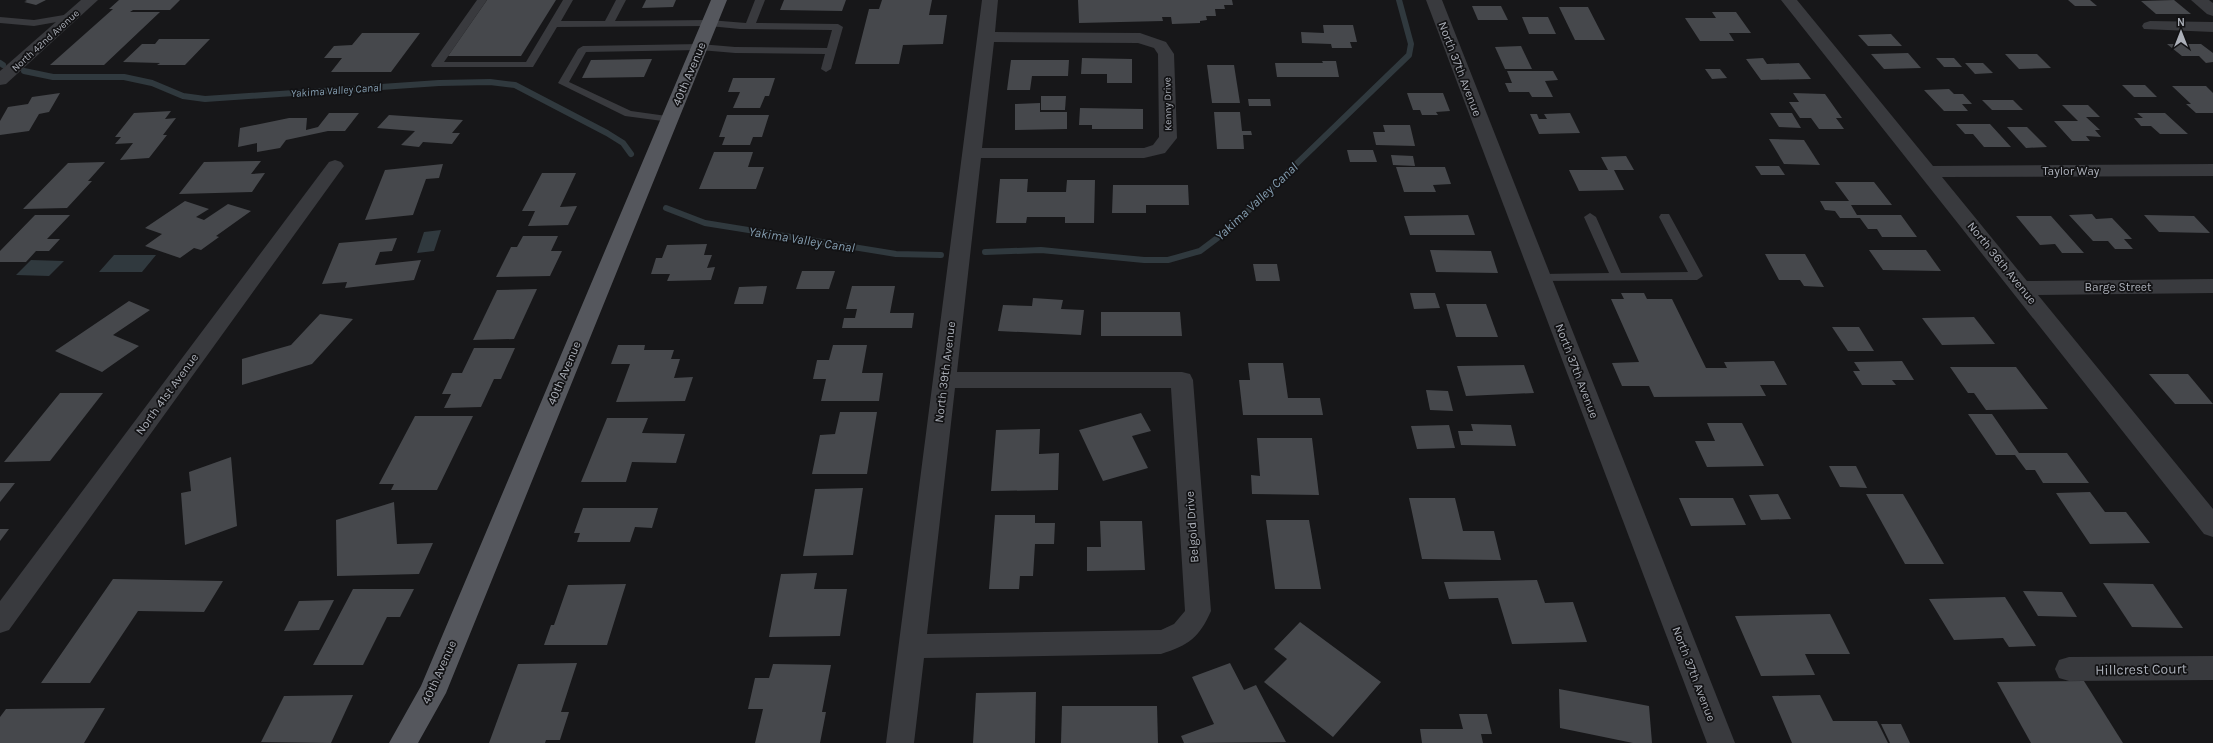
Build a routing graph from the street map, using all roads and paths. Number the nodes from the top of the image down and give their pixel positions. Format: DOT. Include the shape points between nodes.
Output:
graph roads {
  1 [pos="90,0"];
  2 [pos="482,0"];
  3 [pos="568,0"];
  4 [pos="621,0"];
  5 [pos="719,0"];
  6 [pos="760,0"];
  7 [pos="990,0"];
  8 [pos="1434,0"];
  9 [pos="1789,0"];
  10 [pos="2199,0"];
  11 [pos="2213,11"];
  12 [pos="70,17"];
  13 [pos="0,20"];
  14 [pos="710,23"];
  15 [pos="554,24"];
  16 [pos="608,24"];
  17 [pos="750,26"];
  18 [pos="2150,26"];
  19 [pos="2213,27"];
  20 [pos="987,37"];
  21 [pos="700,47"];
  22 [pos="831,50"];
  23 [pos="826,69"];
  24 [pos="0,80"];
  25 [pos="670,119"];
  26 [pos="973,153"];
  27 [pos="335,166"];
  28 [pos="2213,170"];
  29 [pos="1929,172"];
  30 [pos="1665,216"];
  31 [pos="1590,217"];
  32 [pos="1618,277"];
  33 [pos="1541,278"];
  34 [pos="2213,286"];
  35 [pos="2022,288"];
  36 [pos="944,380"];
  37 [pos="2213,527"];
  38 [pos="0,622"];
  39 [pos="913,646"];
  40 [pos="2213,668"];
  41 [pos="2069,669"];
  42 [pos="403,743"];
  43 [pos="900,743"];
  44 [pos="1720,743"];
  1 -- 12 [label="street, North 42nd Avenue"];
  2 -- 15 [label="lane" via="436,66 529,65"];
  3 -- 15 [label="lane"];
  4 -- 16 [label="lane"];
  5 -- 14 [label="main road, 40th Avenue"];
  6 -- 17 [label="lane"];
  7 -- 20 [label="street, North 39th Avenue"];
  8 -- 33 [label="street, North 37th Avenue"];
  9 -- 29 [label="street, North 36th Avenue"];
  10 -- 11 [label="street"];
  12 -- 13 [label="lane" via="34,23"];
  12 -- 24 [label="street, North 42nd Avenue"];
  14 -- 16 [label="lane"];
  14 -- 17 [label="lane"];
  14 -- 21 [label="main road, 40th Avenue"];
  15 -- 16 [label="lane"];
  17 -- 22 [label="lane" via="838,27"];
  18 -- 19 [label="street"];
  20 -- 26 [label="street, North 39th Avenue"];
  20 -- 26 [label="street, Kenny Drive" via="1140,38 1160,45 1166,54 1168,138 1159,149 1144,153"];
  21 -- 22 [label="lane" via="735,50"];
  21 -- 25 [label="main road, 40th Avenue"];
  21 -- 25 [label="lane" via="583,49 563,83 629,114"];
  22 -- 23 [label="lane"];
  25 -- 42 [label="main road, 40th Avenue" via="432,693"];
  26 -- 36 [label="street, North 39th Avenue"];
  27 -- 38 [label="street, North 41st Avenue"];
  28 -- 29 [label="street, Taylor Way"];
  29 -- 35 [label="street, North 36th Avenue"];
  30 -- 32 [label="lane" via="1697,276"];
  31 -- 32 [label="lane"];
  32 -- 33 [label="lane"];
  33 -- 44 [label="street, North 37th Avenue"];
  34 -- 35 [label="street, Barge Street"];
  35 -- 37 [label="street, North 36th Avenue"];
  36 -- 39 [label="street, North 39th Avenue"];
  36 -- 39 [label="street, Belgold Drive" via="1182,380 1198,611 1193,623 1185,632 1161,642"];
  39 -- 43 [label="street, North 39th Avenue"];
  40 -- 41 [label="street, Hillcrest Court"];
}
